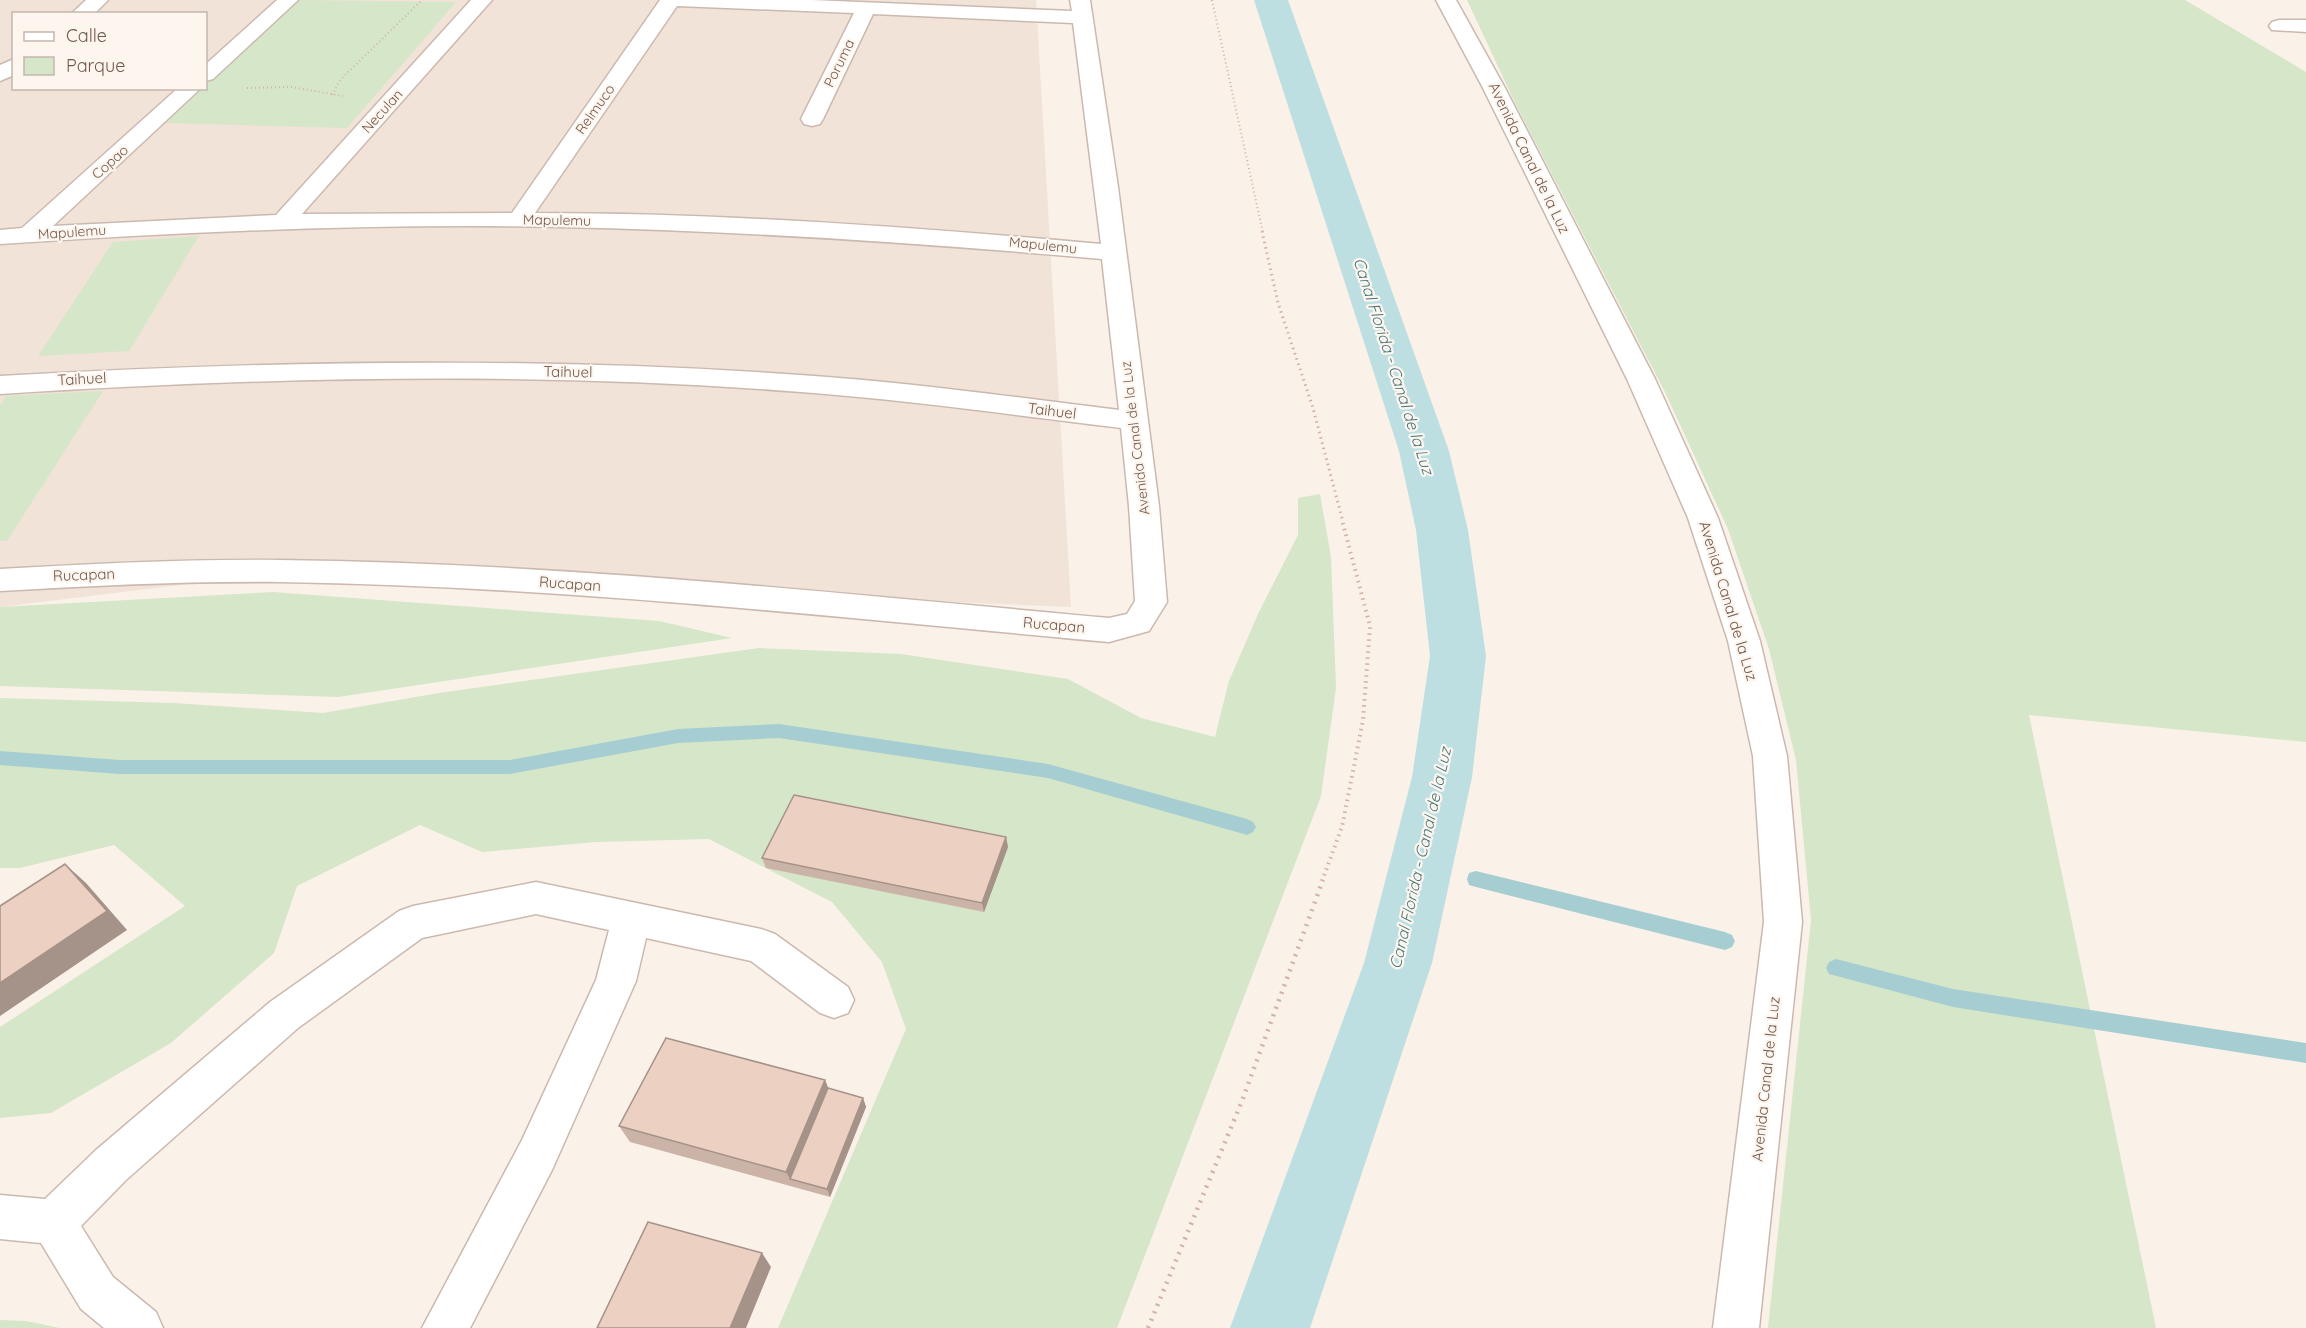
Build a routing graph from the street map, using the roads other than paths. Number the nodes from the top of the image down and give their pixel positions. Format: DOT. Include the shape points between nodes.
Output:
graph roads {
  1 [pos="98,0"];
  2 [pos="288,0"];
  3 [pos="482,0"];
  4 [pos="671,0"];
  5 [pos="1446,0"];
  6 [pos="866,8"];
  7 [pos="1081,8"];
  8 [pos="83,12"];
  9 [pos="2279,26"];
  10 [pos="2306,26"];
  11 [pos="207,74"];
  12 [pos="183,95"];
  13 [pos="812,119"];
  14 [pos="519,219"];
  15 [pos="283,221"];
  16 [pos="29,235"];
  17 [pos="0,237"];
  18 [pos="1114,253"];
  19 [pos="0,385"];
  20 [pos="1134,421"];
  21 [pos="0,580"];
  22 [pos="1138,623"];
  23 [pos="632,917"];
  24 [pos="834,1000"];
  25 [pos="0,1217"];
  26 [pos="53,1222"];
  27 [pos="140,1328"];
  28 [pos="445,1328"];
  29 [pos="1736,1328"];
  1 -- 8 [label="street"];
  2 -- 11 [label="street"];
  3 -- 15 [label="street, Neculan"];
  4 -- 6 [label="street"];
  4 -- 14 [label="street, Relmuco"];
  5 -- 29 [label="street, Avenida Canal de la Luz" via="1641,379 1703,518 1744,641 1770,756 1784,922"];
  6 -- 7 [label="street"];
  6 -- 13 [label="street, Poruma"];
  7 -- 18 [label="street, Avenida Canal de la Luz"];
  9 -- 10 [label="street"];
  12 -- 16 [label="street, Copao"];
  14 -- 15 [label="street, Mapulemu"];
  14 -- 18 [label="street, Mapulemu" via="843,230"];
  15 -- 16 [label="street, Mapulemu"];
  16 -- 17 [label="street, Mapulemu"];
  18 -- 20 [label="street, Avenida Canal de la Luz"];
  19 -- 20 [label="street, Taihuel" via="240,372 630,374 860,388"];
  20 -- 22 [label="street, Avenida Canal de la Luz" via="1151,602"];
  21 -- 22 [label="street, Rucapan" via="223,570 398,573 686,593 1109,630"];
  23 -- 24 [label="street" via="761,946"];
  23 -- 26 [label="street" via="536,898 413,923 284,1015 111,1165"];
  23 -- 28 [label="street" via="616,981 542,1144"];
  25 -- 26 [label="street"];
  26 -- 27 [label="street" via="97,1293"];
}
